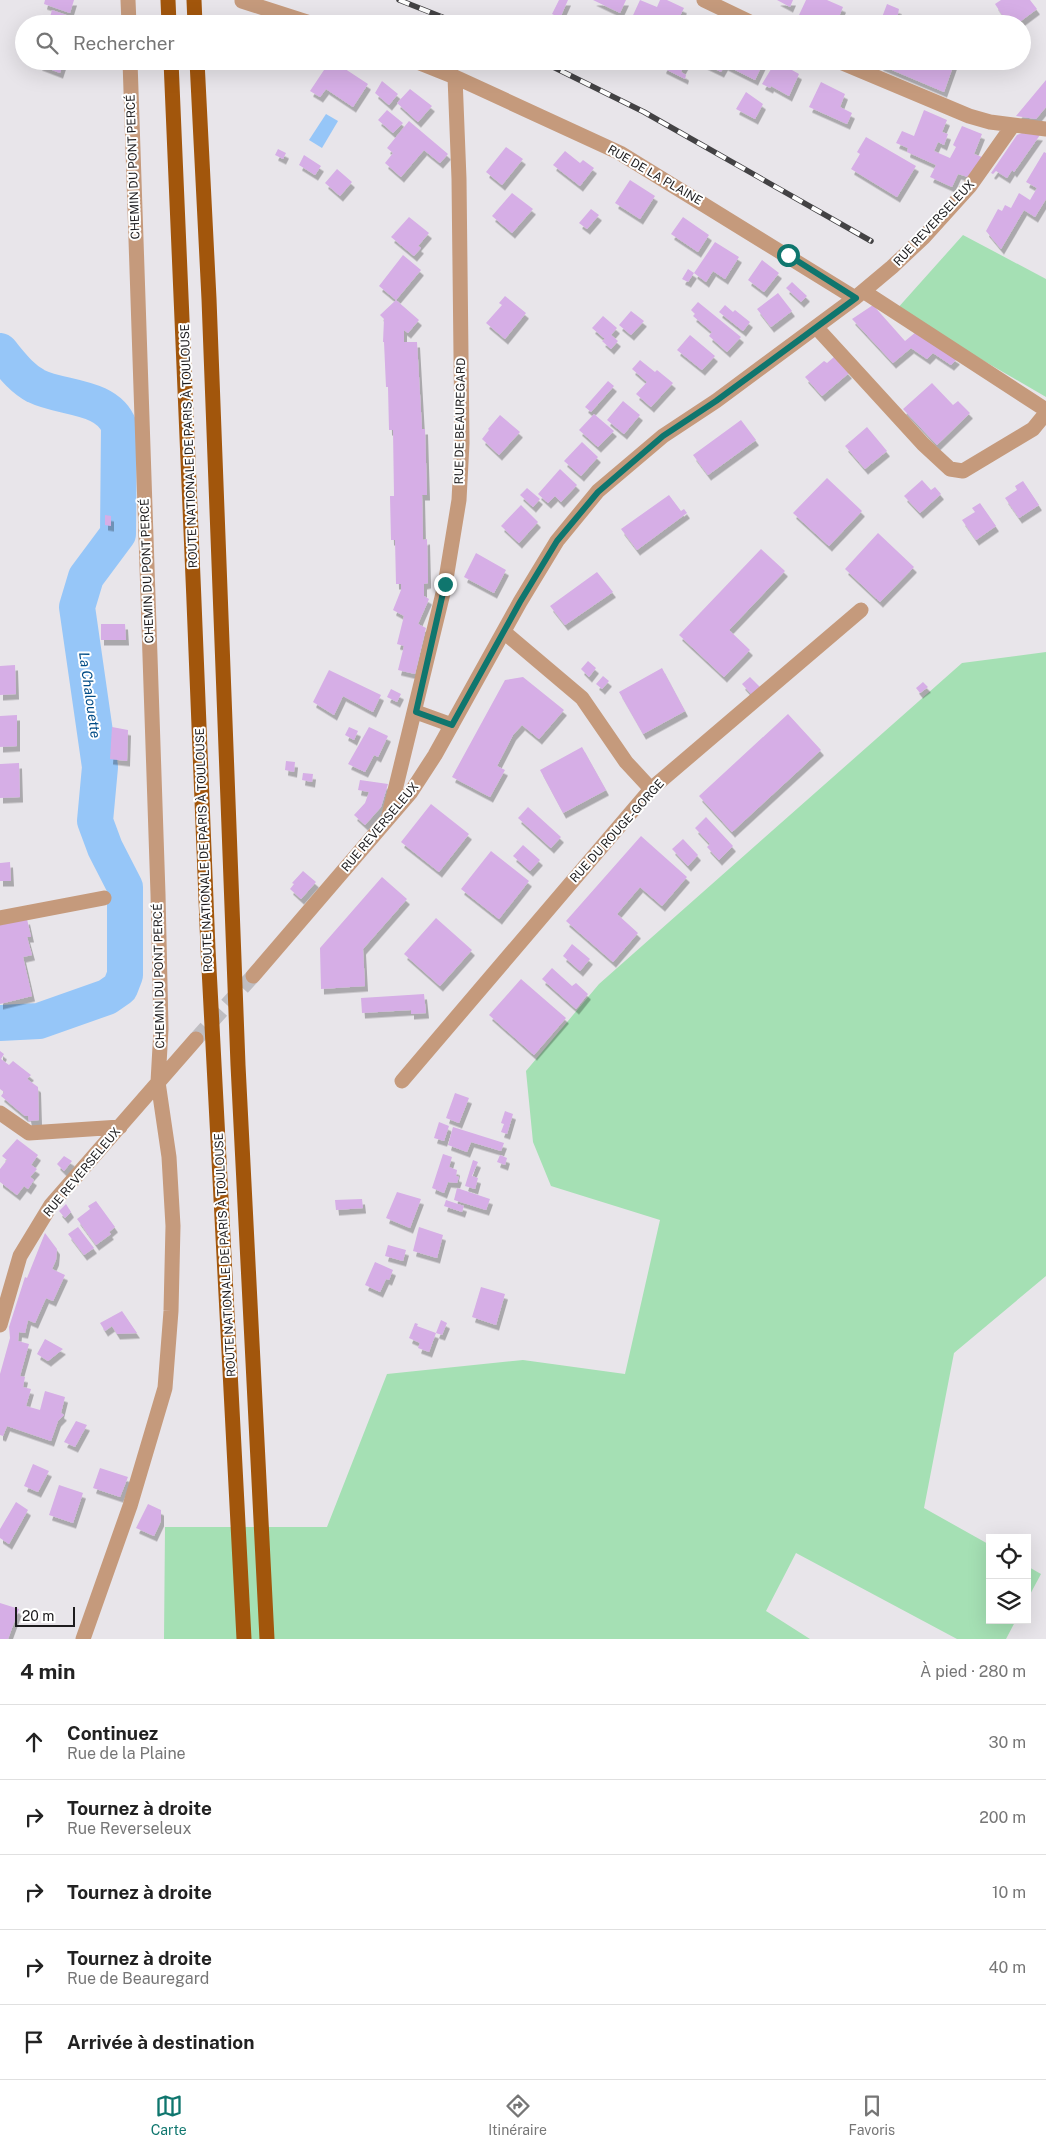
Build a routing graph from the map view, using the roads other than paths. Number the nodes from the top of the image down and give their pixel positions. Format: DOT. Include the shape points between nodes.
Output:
graph roads {
  1 [pos="128,0"];
  2 [pos="168,0"];
  3 [pos="194,0"];
  4 [pos="704,0"];
  5 [pos="242,2"];
  6 [pos="129,15"];
  7 [pos="169,15"];
  8 [pos="195,15"];
  9 [pos="285,15"];
  10 [pos="735,15"];
  11 [pos="130,70"];
  12 [pos="171,70"];
  13 [pos="197,70"];
  14 [pos="438,70"];
  15 [pos="859,70"];
  16 [pos="455,77"];
  17 [pos="1013,125"];
  18 [pos="1046,129"];
  19 [pos="859,294"];
  20 [pos="816,326"];
  21 [pos="1046,412"];
  22 [pos="861,610"];
  23 [pos="504,632"];
  24 [pos="416,712"];
  25 [pos="452,725"];
  26 [pos="651,789"];
  27 [pos="389,818"];
  28 [pos="104,898"];
  29 [pos="0,918"];
  30 [pos="253,976"];
  31 [pos="196,1039"];
  32 [pos="402,1081"];
  33 [pos="158,1082"];
  34 [pos="0,1113"];
  35 [pos="120,1128"];
  36 [pos="0,1325"];
  37 [pos="83,1639"];
  38 [pos="244,1639"];
  39 [pos="267,1639"];
  1 -- 6 [label="street"];
  2 -- 7 [label="main road"];
  3 -- 8 [label="main road"];
  4 -- 10 [label="street"];
  5 -- 9 [label="street"];
  11 -- 33 [label="street, CHEMIN DU PONT PERCÉ" via="157,875 161,1029"];
  12 -- 38 [label="main road, ROUTE NATIONALE DE PARIS À TOULOUSE" via="184,306 211,1023"];
  13 -- 39 [label="main road, ROUTE NATIONALE DE PARIS À TOULOUSE" via="210,309 238,1074"];
  14 -- 16 [label="street, RUE DE LA PLAINE"];
  15 -- 17 [label="street" via="969,116"];
  16 -- 19 [label="street, RUE DE LA PLAINE" via="620,153"];
  16 -- 24 [label="street, RUE DE BEAUREGARD" via="462,443 459,500 445,584"];
  17 -- 18 [label="street"];
  17 -- 19 [label="street, RUE REVERSELEUX" via="970,186 924,238"];
  19 -- 20 [label="street, RUE REVERSELEUX"];
  19 -- 21 [label="street, RUE DE LA PLAINE"];
  20 -- 21 [label="street" via="923,444 950,469 962,471 1033,429"];
  20 -- 23 [label="street, RUE REVERSELEUX" via="716,401 663,436 598,492 557,541"];
  22 -- 26 [label="street, RUE DU ROUGE-GORGE"];
  23 -- 25 [label="street, RUE REVERSELEUX"];
  23 -- 26 [label="street" via="582,698 626,762"];
  24 -- 25 [label="street"];
  24 -- 27 [label="street, RUE DE BEAUREGARD"];
  25 -- 27 [label="street, RUE REVERSELEUX" via="411,792"];
  26 -- 32 [label="street, RUE DU ROUGE-GORGE"];
  27 -- 30 [label="street, RUE REVERSELEUX"];
  28 -- 29 [label="street"];
  31 -- 33 [label="street, RUE REVERSELEUX"];
  33 -- 35 [label="street, RUE REVERSELEUX"];
  33 -- 37 [label="street, CHEMIN DU PONT PERCÉ" via="170,1158 173,1226 172,1311 165,1388 130,1506"];
  34 -- 35 [label="street" via="29,1133"];
  35 -- 36 [label="street, RUE REVERSELEUX" via="51,1205 34,1231 20,1256"];
}
